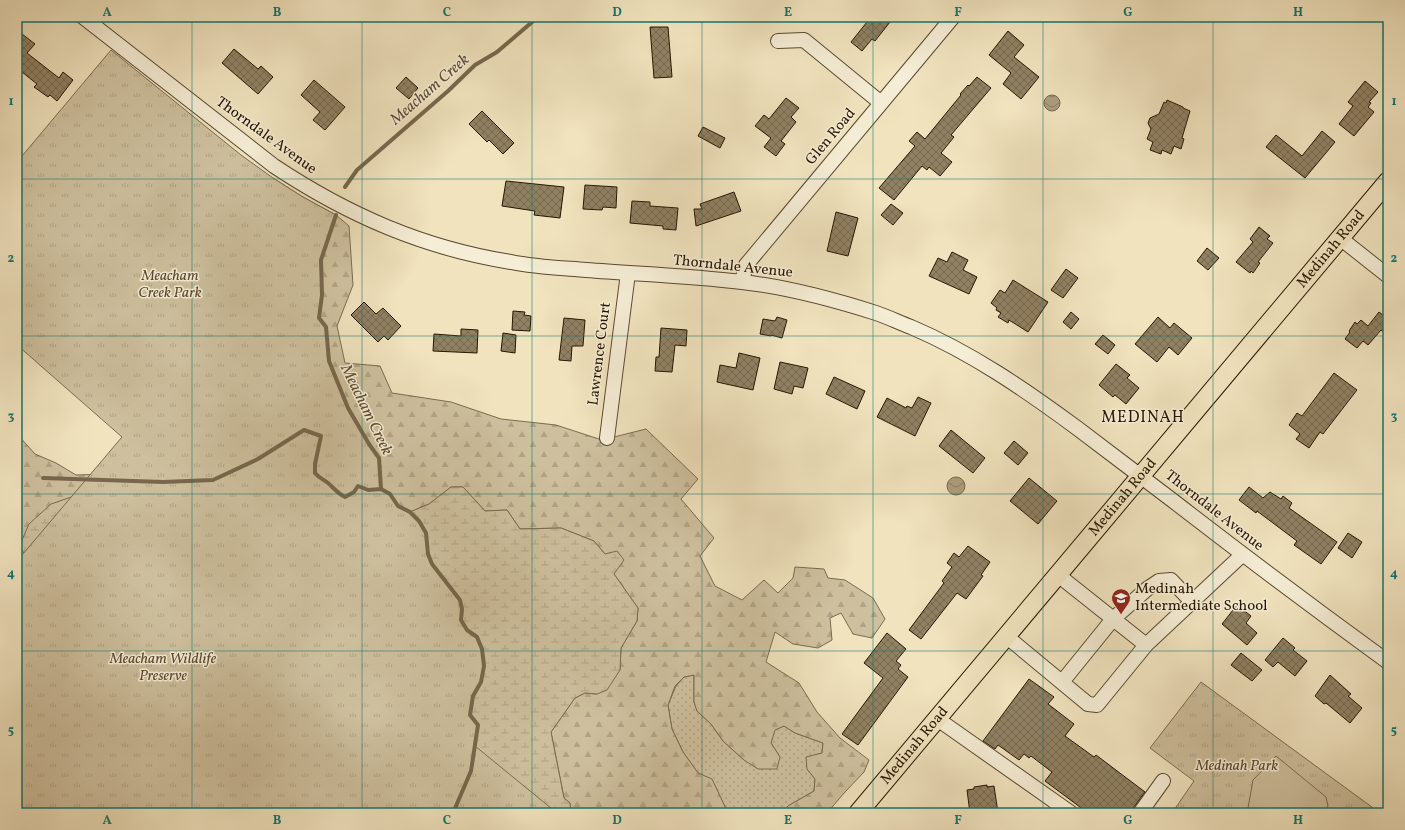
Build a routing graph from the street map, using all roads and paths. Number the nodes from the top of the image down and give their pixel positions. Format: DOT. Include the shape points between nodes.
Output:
graph roads {
  1 [pos="84,17"];
  2 [pos="953,17"];
  3 [pos="778,41"];
  4 [pos="881,103"];
  5 [pos="1388,181"];
  6 [pos="1340,238"];
  7 [pos="628,273"];
  8 [pos="1388,276"];
  9 [pos="742,282"];
  10 [pos="607,438"];
  11 [pos="1141,476"];
  12 [pos="1242,555"];
  13 [pos="1058,575"];
  14 [pos="1192,602"];
  15 [pos="1112,619"];
  16 [pos="1006,636"];
  17 [pos="1146,645"];
  18 [pos="1388,662"];
  19 [pos="1062,682"];
  20 [pos="936,718"];
  21 [pos="1163,781"];
  22 [pos="858,813"];
  23 [pos="1071,813"];
  24 [pos="1140,813"];
  1 -- 7 [label="street, Thorndale Avenue" via="274,166 356,214 393,231 459,252 517,263"];
  2 -- 4 [label="street, Glen Road"];
  3 -- 4 [label="street" via="804,40"];
  4 -- 9 [label="street, Glen Road" via="746,265"];
  5 -- 6 [label="main road, Medinah Road"];
  6 -- 8 [label="street"];
  6 -- 11 [label="main road, Medinah Road"];
  7 -- 9 [label="street, Thorndale Avenue"];
  7 -- 10 [label="street, Lawrence Court"];
  9 -- 11 [label="street, Thorndale Avenue" via="828,298 881,315 930,335 975,358 1027,391"];
  11 -- 12 [label="street, Thorndale Avenue"];
  11 -- 13 [label="main road, Medinah Road"];
  12 -- 14 [label="street"];
  12 -- 18 [label="street, Thorndale Avenue"];
  13 -- 15 [label="street"];
  13 -- 16 [label="main road, Medinah Road"];
  14 -- 15 [label="street" via="1171,580 1159,581"];
  14 -- 17 [label="street"];
  15 -- 17 [label="street"];
  15 -- 19 [label="street"];
  16 -- 19 [label="street"];
  16 -- 20 [label="main road, Medinah Road"];
  17 -- 19 [label="street" via="1098,705 1088,704"];
  20 -- 22 [label="main road, Medinah Road"];
  20 -- 23 [label="street"];
  21 -- 24 [label="street"];
}
